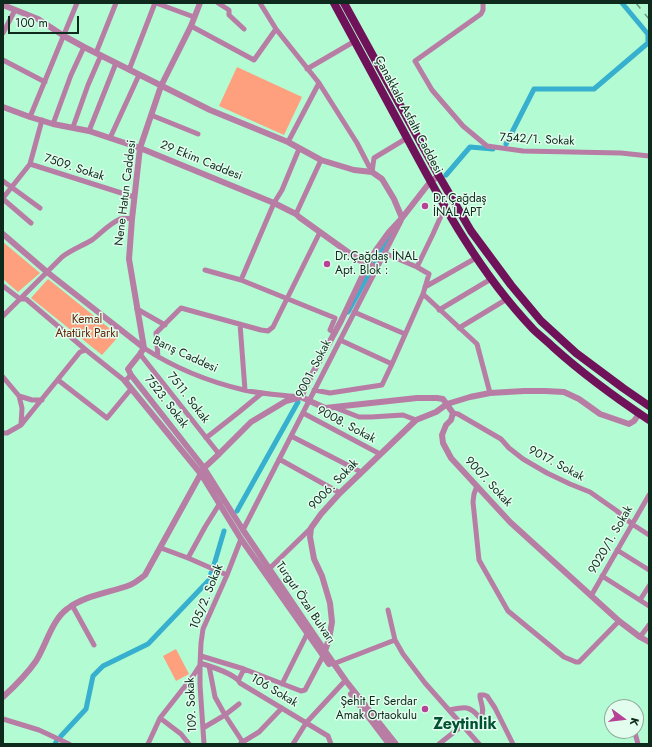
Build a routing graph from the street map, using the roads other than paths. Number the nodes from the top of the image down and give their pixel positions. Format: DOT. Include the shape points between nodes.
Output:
graph roads {
  1 [pos="77,3"];
  2 [pos="116,3"];
  3 [pos="155,3"];
  4 [pos="200,3"];
  5 [pos="218,3"];
  6 [pos="260,3"];
  7 [pos="334,3"];
  8 [pos="344,3"];
  9 [pos="482,3"];
  10 [pos="3,5"];
  11 [pos="15,10"];
  12 [pos="194,17"];
  13 [pos="190,26"];
  14 [pos="244,29"];
  15 [pos="276,29"];
  16 [pos="3,33"];
  17 [pos="64,36"];
  18 [pos="355,41"];
  19 [pos="84,47"];
  20 [pos="99,54"];
  21 [pos="3,60"];
  22 [pos="116,63"];
  23 [pos="307,69"];
  24 [pos="129,70"];
  25 [pos="139,75"];
  26 [pos="45,82"];
  27 [pos="319,83"];
  28 [pos="161,86"];
  29 [pos="3,107"];
  30 [pos="151,115"];
  31 [pos="30,117"];
  32 [pos="42,120"];
  33 [pos="53,124"];
  34 [pos="73,127"];
  35 [pos="89,131"];
  36 [pos="198,134"];
  37 [pos="110,138"];
  38 [pos="407,138"];
  39 [pos="288,142"];
  40 [pos="140,148"];
  41 [pos="300,149"];
  42 [pos="649,156"];
  43 [pos="321,160"];
  44 [pos="30,164"];
  45 [pos="372,172"];
  46 [pos="439,176"];
  47 [pos="3,181"];
  48 [pos="430,182"];
  49 [pos="12,188"];
  50 [pos="134,197"];
  51 [pos="3,199"];
  52 [pos="274,203"];
  53 [pos="445,207"];
  54 [pos="40,208"];
  55 [pos="296,214"];
  56 [pos="402,218"];
  57 [pos="132,219"];
  58 [pos="31,223"];
  59 [pos="320,232"];
  60 [pos="3,234"];
  61 [pos="384,253"];
  62 [pos="476,258"];
  63 [pos="368,264"];
  64 [pos="417,267"];
  65 [pos="377,268"];
  66 [pos="205,270"];
  67 [pos="47,272"];
  68 [pos="491,279"];
  69 [pos="242,280"];
  70 [pos="3,286"];
  71 [pos="425,287"];
  72 [pos="423,294"];
  73 [pos="20,299"];
  74 [pos="287,299"];
  75 [pos="507,299"];
  76 [pos="137,309"];
  77 [pos="439,310"];
  78 [pos="354,312"];
  79 [pos="3,316"];
  80 [pos="240,324"];
  81 [pos="164,325"];
  82 [pos="460,328"];
  83 [pos="334,333"];
  84 [pos="405,334"];
  85 [pos="340,340"];
  86 [pos="144,348"];
  87 [pos="86,350"];
  88 [pos="140,354"];
  89 [pos="158,357"];
  90 [pos="392,364"];
  91 [pos="131,375"];
  92 [pos="3,377"];
  93 [pos="58,380"];
  94 [pos="125,381"];
  95 [pos="131,389"];
  96 [pos="245,390"];
  97 [pos="314,390"];
  98 [pos="262,392"];
  99 [pos="490,393"];
  100 [pos="19,396"];
  101 [pos="301,397"];
  102 [pos="42,400"];
  103 [pos="309,401"];
  104 [pos="447,404"];
  105 [pos="649,406"];
  106 [pos="336,408"];
  107 [pos="303,413"];
  108 [pos="453,413"];
  109 [pos="639,414"];
  110 [pos="416,420"];
  111 [pos="649,420"];
  112 [pos="21,425"];
  113 [pos="3,433"];
  114 [pos="291,436"];
  115 [pos="206,438"];
  116 [pos="219,454"];
  117 [pos="380,454"];
  118 [pos="279,459"];
  119 [pos="204,468"];
  120 [pos="361,472"];
  121 [pos="201,474"];
  122 [pos="478,486"];
  123 [pos="340,494"];
  124 [pos="649,495"];
  125 [pos="647,501"];
  126 [pos="220,503"];
  127 [pos="632,524"];
  128 [pos="311,528"];
  129 [pos="243,530"];
  130 [pos="649,535"];
  131 [pos="241,539"];
  132 [pos="161,548"];
  133 [pos="617,550"];
  134 [pos="188,558"];
  135 [pos="269,569"];
  136 [pos="649,570"];
  137 [pos="227,575"];
  138 [pos="602,576"];
  139 [pos="649,586"];
  140 [pos="591,596"];
  141 [pos="640,600"];
  142 [pos="72,605"];
  143 [pos="649,606"];
  144 [pos="388,610"];
  145 [pos="619,621"];
  146 [pos="649,625"];
  147 [pos="307,634"];
  148 [pos="640,637"];
  149 [pos="395,640"];
  150 [pos="649,642"];
  151 [pos="94,645"];
  152 [pos="324,654"];
  153 [pos="201,656"];
  154 [pos="200,664"];
  155 [pos="333,664"];
  156 [pos="209,666"];
  157 [pos="244,669"];
  158 [pos="239,679"];
  159 [pos="343,683"];
  160 [pos="282,684"];
  161 [pos="3,697"];
  162 [pos="239,704"];
  163 [pos="282,708"];
  164 [pos="449,710"];
  165 [pos="225,715"];
  166 [pos="160,718"];
  167 [pos="3,719"];
  168 [pos="306,722"];
  169 [pos="463,725"];
  170 [pos="203,728"];
  171 [pos="388,741"];
  172 [pos="242,743"];
  173 [pos="68,744"];
  174 [pos="148,744"];
  175 [pos="189,744"];
  176 [pos="204,744"];
  177 [pos="293,744"];
  178 [pos="331,744"];
  179 [pos="396,744"];
  180 [pos="439,744"];
  181 [pos="479,744"];
  182 [pos="513,744"];
  1 -- 17 [label="street"];
  2 -- 20 [label="street"];
  3 -- 12 [label="street"];
  3 -- 24 [label="street"];
  4 -- 12 [label="street, Nene Hatun Caddesi"];
  5 -- 14 [label="street" via="229,10 229,15"];
  6 -- 15 [label="street"];
  7 -- 18 [label="highway, Çanakkale Asfaltı Caddesi"];
  8 -- 46 [label="highway, Çanakkale Asfaltı Caddesi"];
  9 -- 42 [label="street, 7542/1. Sokak" via="481,14 415,61 432,90 464,126 487,146 523,151"];
  10 -- 11 [label="street"];
  11 -- 16 [label="street"];
  11 -- 17 [label="street" via="38,19"];
  12 -- 13 [label="street, Nene Hatun Caddesi"];
  13 -- 15 [label="street" via="254,60"];
  13 -- 28 [label="street, Nene Hatun Caddesi"];
  15 -- 23 [label="street"];
  17 -- 19 [label="street"];
  17 -- 26 [label="street"];
  18 -- 23 [label="street"];
  18 -- 38 [label="highway, Çanakkale Asfaltı Caddesi"];
  19 -- 20 [label="street"];
  19 -- 33 [label="street"];
  20 -- 22 [label="street"];
  20 -- 34 [label="street"];
  21 -- 26 [label="street"];
  22 -- 24 [label="street"];
  22 -- 35 [label="street"];
  23 -- 27 [label="street"];
  24 -- 25 [label="street"];
  25 -- 28 [label="street"];
  25 -- 37 [label="street"];
  26 -- 31 [label="street"];
  27 -- 39 [label="street"];
  27 -- 45 [label="street"];
  28 -- 30 [label="street, Nene Hatun Caddesi"];
  28 -- 39 [label="street" via="210,110"];
  29 -- 31 [label="street, 29 Ekim Caddesi"];
  30 -- 36 [label="street"];
  30 -- 40 [label="street, Nene Hatun Caddesi"];
  31 -- 32 [label="street, 29 Ekim Caddesi"];
  32 -- 33 [label="street, 29 Ekim Caddesi"];
  32 -- 44 [label="street"];
  33 -- 34 [label="street, 29 Ekim Caddesi"];
  34 -- 35 [label="street, 29 Ekim Caddesi"];
  35 -- 37 [label="street, 29 Ekim Caddesi"];
  37 -- 40 [label="street, 29 Ekim Caddesi"];
  38 -- 45 [label="street" via="374,158"];
  38 -- 48 [label="highway, Çanakkale Asfaltı Caddesi"];
  39 -- 41 [label="street"];
  40 -- 50 [label="street, Nene Hatun Caddesi"];
  40 -- 52 [label="street, 29 Ekim Caddesi"];
  41 -- 43 [label="street"];
  41 -- 52 [label="street"];
  43 -- 45 [label="street" via="354,170"];
  43 -- 55 [label="street"];
  44 -- 49 [label="street"];
  44 -- 50 [label="street, 7509. Sokak"];
  45 -- 56 [label="street" via="382,179"];
  46 -- 48 [label="street"];
  46 -- 105 [label="highway, Çanakkale Asfaltı Caddesi" via="471,231 511,285 542,321 576,353"];
  47 -- 49 [label="street"];
  48 -- 53 [label="highway, Çanakkale Asfaltı Caddesi"];
  48 -- 56 [label="street"];
  49 -- 51 [label="street"];
  49 -- 54 [label="street"];
  50 -- 57 [label="street, Nene Hatun Caddesi"];
  51 -- 58 [label="street"];
  52 -- 55 [label="street, 29 Ekim Caddesi"];
  52 -- 69 [label="street"];
  53 -- 62 [label="highway, Çanakkale Asfaltı Caddesi"];
  53 -- 64 [label="street"];
  55 -- 59 [label="street, 29 Ekim Caddesi"];
  56 -- 61 [label="street, 9001. Sokak"];
  56 -- 63 [label="street" via="389,232"];
  57 -- 67 [label="street" via="120,219 69,252"];
  57 -- 76 [label="street, Nene Hatun Caddesi" via="129,259"];
  59 -- 63 [label="street, 29 Ekim Caddesi"];
  59 -- 74 [label="street"];
  60 -- 67 [label="street, Barış Caddesi"];
  61 -- 64 [label="street"];
  61 -- 65 [label="street, 9001. Sokak"];
  62 -- 68 [label="highway, Çanakkale Asfaltı Caddesi"];
  62 -- 71 [label="street"];
  63 -- 65 [label="street, 29 Ekim Caddesi"];
  63 -- 83 [label="street"];
  64 -- 71 [label="street" via="429,274"];
  65 -- 78 [label="street, 9001. Sokak"];
  66 -- 69 [label="street"];
  67 -- 73 [label="street"];
  67 -- 86 [label="street, Barış Caddesi"];
  68 -- 75 [label="highway, Çanakkale Asfaltı Caddesi"];
  68 -- 77 [label="street"];
  69 -- 74 [label="street"];
  70 -- 73 [label="street"];
  71 -- 72 [label="street"];
  72 -- 77 [label="street"];
  72 -- 84 [label="street"];
  73 -- 79 [label="street"];
  73 -- 87 [label="street" via="26,299"];
  74 -- 80 [label="street" via="273,327 268,331"];
  74 -- 83 [label="street" via="335,318 330,330"];
  75 -- 82 [label="street"];
  75 -- 109 [label="highway, Çanakkale Asfaltı Caddesi" via="534,330 570,362"];
  76 -- 81 [label="street"];
  76 -- 86 [label="street, Nene Hatun Caddesi"];
  77 -- 82 [label="street"];
  78 -- 84 [label="street"];
  78 -- 85 [label="street, 9001. Sokak"];
  80 -- 81 [label="street" via="181,308"];
  80 -- 96 [label="street"];
  81 -- 89 [label="street" via="156,333"];
  82 -- 99 [label="street" via="477,344"];
  83 -- 101 [label="street"];
  84 -- 90 [label="street"];
  85 -- 90 [label="street"];
  85 -- 97 [label="street, 9001. Sokak"];
  86 -- 88 [label="street, 7523. Sokak"];
  86 -- 89 [label="street, Barış Caddesi"];
  87 -- 93 [label="street" via="80,352"];
  87 -- 94 [label="street"];
  88 -- 91 [label="street, 7523. Sokak" via="128,369"];
  88 -- 115 [label="street, 7511. Sokak"];
  89 -- 96 [label="street, Barış Caddesi" via="218,382"];
  90 -- 97 [label="street" via="382,385 330,393"];
  91 -- 94 [label="street"];
  91 -- 119 [label="street, 7523. Sokak"];
  92 -- 100 [label="street"];
  93 -- 95 [label="street" via="107,418"];
  93 -- 102 [label="street"];
  94 -- 95 [label="street, Turgut Özal Bulvarı"];
  95 -- 121 [label="street, Turgut Özal Bulvarı"];
  96 -- 98 [label="street, Barış Caddesi"];
  97 -- 103 [label="street, 9001. Sokak"];
  98 -- 101 [label="street, Barış Caddesi"];
  98 -- 115 [label="street"];
  99 -- 104 [label="street"];
  99 -- 109 [label="street" via="564,392 600,414 629,424"];
  100 -- 102 [label="street"];
  100 -- 112 [label="street" via="22,408"];
  101 -- 103 [label="street"];
  101 -- 116 [label="street" via="286,401 251,422"];
  102 -- 112 [label="street"];
  103 -- 106 [label="street" via="325,408"];
  103 -- 107 [label="street, 9001. Sokak"];
  104 -- 106 [label="street" via="443,399 418,398"];
  104 -- 108 [label="street"];
  104 -- 110 [label="street" via="436,412"];
  106 -- 110 [label="street" via="359,417 403,415"];
  107 -- 114 [label="street, 9001. Sokak"];
  107 -- 117 [label="street, 9008. Sokak"];
  108 -- 122 [label="street, 9007. Sokak" via="442,435 443,443 451,458"];
  108 -- 127 [label="street, 9017. Sokak" via="500,440 523,459 547,473 590,492"];
  109 -- 111 [label="highway, Çanakkale Asfaltı Caddesi"];
  110 -- 117 [label="street, 9006. Sokak"];
  112 -- 113 [label="street"];
  114 -- 118 [label="street, 9001. Sokak"];
  114 -- 120 [label="street"];
  115 -- 116 [label="street, 7511. Sokak"];
  116 -- 119 [label="street"];
  117 -- 120 [label="street, 9006. Sokak"];
  118 -- 123 [label="street"];
  118 -- 129 [label="street, 9001. Sokak"];
  119 -- 121 [label="street"];
  119 -- 129 [label="street, Turgut Özal Bulvarı"];
  120 -- 123 [label="street, 9006. Sokak"];
  121 -- 126 [label="street, Turgut Özal Bulvarı"];
  121 -- 132 [label="street"];
  122 -- 140 [label="street, 9007. Sokak" via="510,522"];
  122 -- 145 [label="street" via="473,502 479,560 508,611 564,657 576,662 579,662"];
  123 -- 128 [label="street, 9006. Sokak"];
  124 -- 125 [label="street, 9020/1. Sokak"];
  125 -- 127 [label="street, 9020/1. Sokak"];
  126 -- 131 [label="street, Turgut Özal Bulvarı"];
  126 -- 134 [label="street"];
  127 -- 130 [label="street, 9017. Sokak"];
  127 -- 133 [label="street, 9020/1. Sokak"];
  128 -- 135 [label="street"];
  128 -- 152 [label="street, 9006. Sokak" via="314,560 330,603 332,622 330,639"];
  129 -- 131 [label="street"];
  129 -- 135 [label="street, Turgut Özal Bulvarı"];
  131 -- 137 [label="street, 105/2. Sokak"];
  131 -- 147 [label="street, Turgut Özal Bulvarı"];
  132 -- 134 [label="street"];
  132 -- 142 [label="street" via="145,576 131,585"];
  133 -- 136 [label="street"];
  133 -- 138 [label="street, 9020/1. Sokak"];
  134 -- 137 [label="street"];
  135 -- 152 [label="street, Turgut Özal Bulvarı"];
  137 -- 153 [label="street, 105/2. Sokak" via="204,629"];
  138 -- 140 [label="street, 9020/1. Sokak"];
  138 -- 141 [label="street"];
  139 -- 141 [label="street"];
  140 -- 145 [label="street, 9007. Sokak"];
  141 -- 143 [label="street"];
  142 -- 151 [label="street"];
  142 -- 161 [label="street" via="54,625 35,662"];
  144 -- 149 [label="street"];
  145 -- 148 [label="street, 9007. Sokak"];
  146 -- 148 [label="street"];
  147 -- 152 [label="street, Turgut Özal Bulvarı"];
  147 -- 160 [label="street"];
  148 -- 150 [label="street, 9007. Sokak"];
  149 -- 155 [label="street"];
  149 -- 164 [label="street" via="425,683"];
  152 -- 155 [label="street, Turgut Özal Bulvarı"];
  152 -- 159 [label="street, Turgut Özal Bulvarı"];
  152 -- 160 [label="street" via="305,690 300,691"];
  153 -- 154 [label="street, 105/2. Sokak"];
  153 -- 157 [label="street"];
  154 -- 156 [label="street, 106 Sokak"];
  154 -- 166 [label="street, 105/2. Sokak"];
  154 -- 170 [label="street, 109. Sokak"];
  155 -- 171 [label="street, Turgut Özal Bulvarı"];
  156 -- 158 [label="street, 106 Sokak"];
  156 -- 165 [label="street" via="215,697"];
  157 -- 158 [label="street"];
  157 -- 160 [label="street"];
  158 -- 163 [label="street, 106 Sokak" via="240,683"];
  159 -- 168 [label="street"];
  159 -- 171 [label="street, Turgut Özal Bulvarı"];
  162 -- 165 [label="street"];
  163 -- 168 [label="street, 106 Sokak"];
  163 -- 172 [label="street" via="259,732"];
  164 -- 169 [label="street"];
  164 -- 182 [label="street" via="469,708 481,717 483,711 480,695 487,696"];
  165 -- 170 [label="street"];
  165 -- 172 [label="street"];
  166 -- 174 [label="street, 105/2. Sokak"];
  166 -- 175 [label="street" via="181,734"];
  167 -- 173 [label="street" via="39,730"];
  168 -- 177 [label="street"];
  168 -- 178 [label="street, 106 Sokak" via="328,736"];
  169 -- 180 [label="street"];
  169 -- 181 [label="street"];
  170 -- 176 [label="street, 109. Sokak"];
  171 -- 179 [label="street, Turgut Özal Bulvarı"];
}
